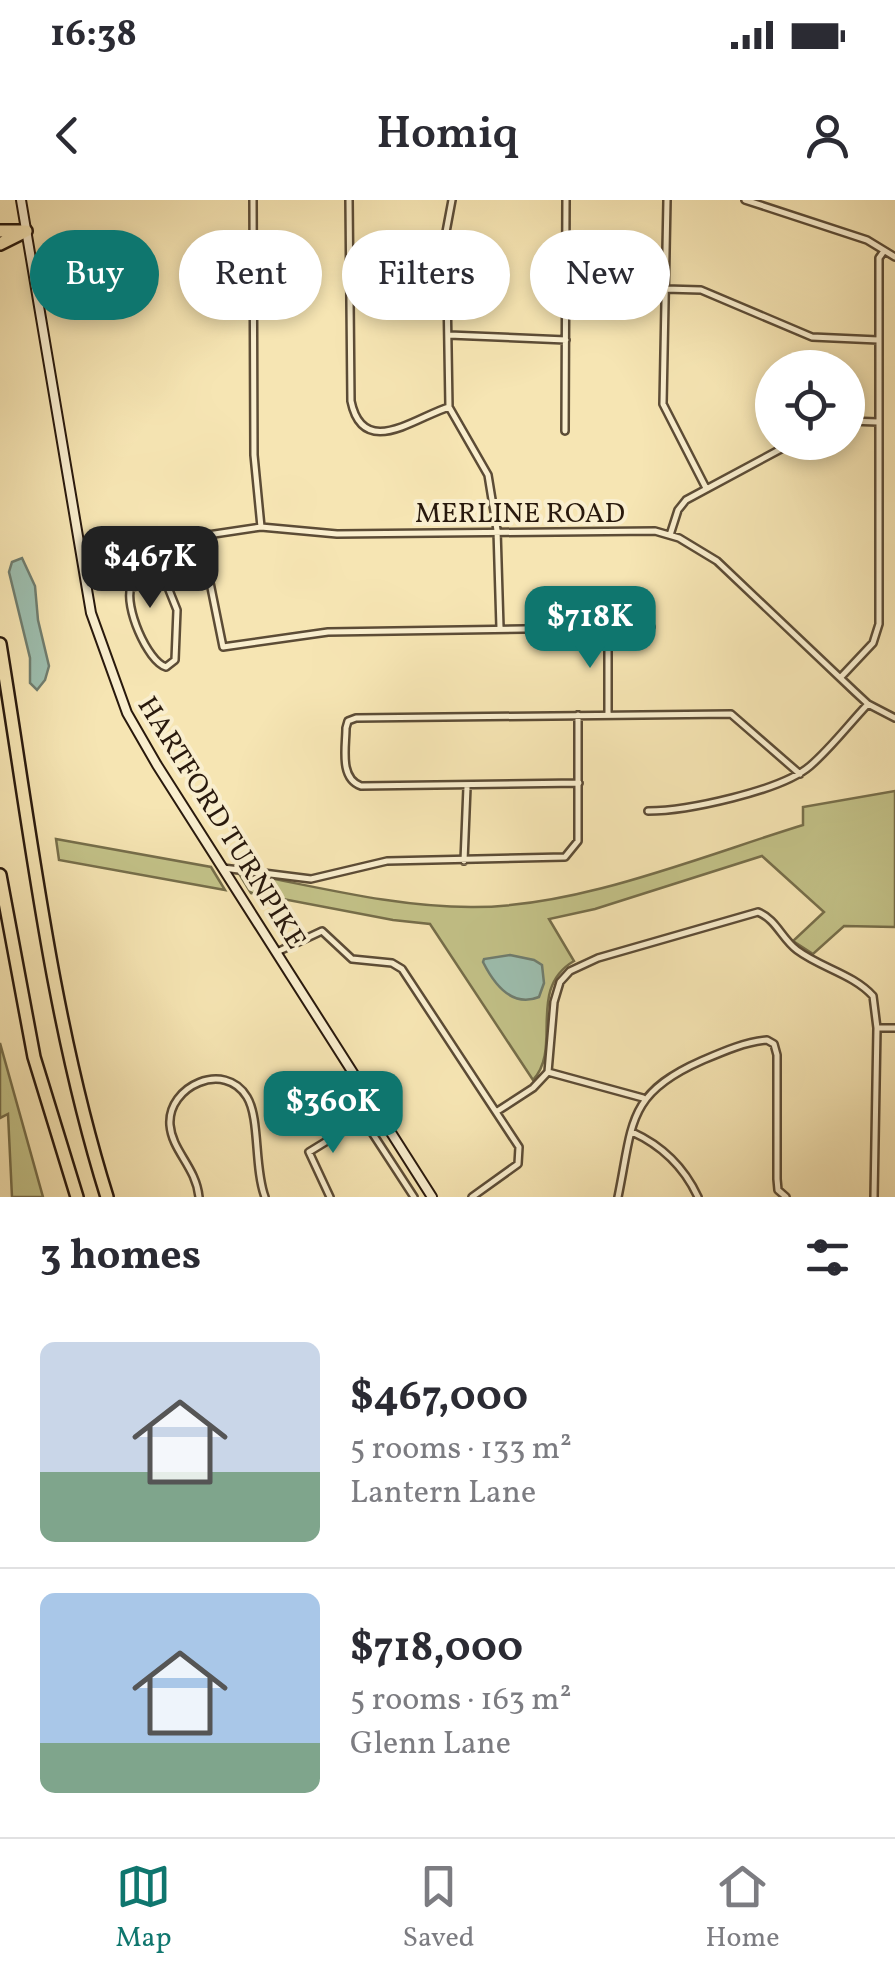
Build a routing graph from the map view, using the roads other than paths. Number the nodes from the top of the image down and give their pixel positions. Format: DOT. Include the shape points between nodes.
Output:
graph roads {
  1 [pos="21,200"];
  2 [pos="253,200"];
  3 [pos="349,200"];
  4 [pos="452,200"];
  5 [pos="566,200"];
  6 [pos="667,200"];
  7 [pos="744,200"];
  8 [pos="667,230"];
  9 [pos="0,232"];
  10 [pos="26,232"];
  11 [pos="0,244"];
  12 [pos="884,250"];
  13 [pos="895,257"];
  14 [pos="670,289"];
  15 [pos="665,320"];
  16 [pos="449,335"];
  17 [pos="567,340"];
  18 [pos="878,340"];
  19 [pos="449,407"];
  20 [pos="865,422"];
  21 [pos="878,422"];
  22 [pos="565,431"];
  23 [pos="760,460"];
  24 [pos="706,488"];
  25 [pos="262,527"];
  26 [pos="496,530"];
  27 [pos="670,535"];
  28 [pos="201,538"];
  29 [pos="160,544"];
  30 [pos="81,554"];
  31 [pos="163,575"];
  32 [pos="651,627"];
  33 [pos="500,628"];
  34 [pos="608,628"];
  35 [pos="0,644"];
  36 [pos="840,677"];
  37 [pos="868,704"];
  38 [pos="608,714"];
  39 [pos="578,715"];
  40 [pos="895,718"];
  41 [pos="800,774"];
  42 [pos="579,784"];
  43 [pos="467,787"];
  44 [pos="648,812"];
  45 [pos="464,861"];
  46 [pos="224,868"];
  47 [pos="0,875"];
  48 [pos="277,952"];
  49 [pos="877,1028"];
  50 [pos="895,1028"];
  51 [pos="548,1072"];
  52 [pos="644,1098"];
  53 [pos="496,1112"];
  54 [pos="632,1132"];
  55 [pos="419,1176"];
  56 [pos="407,1185"];
  57 [pos="77,1197"];
  58 [pos="106,1197"];
  59 [pos="198,1197"];
  60 [pos="264,1197"];
  61 [pos="330,1197"];
  62 [pos="414,1197"];
  63 [pos="432,1197"];
  64 [pos="472,1197"];
  65 [pos="618,1197"];
  66 [pos="698,1197"];
  67 [pos="786,1197"];
  68 [pos="874,1197"];
  1 -- 10 [label="main road, HARTFORD TURNPIKE"];
  2 -- 25 [label="street" via="254,454"];
  3 -- 19 [label="street" via="354,415 366,428 393,431"];
  4 -- 16 [label="street" via="446,232"];
  5 -- 17 [label="street"];
  6 -- 8 [label="street"];
  7 -- 12 [label="street"];
  9 -- 10 [label="highway"];
  10 -- 11 [label="highway"];
  10 -- 30 [label="main road, HARTFORD TURNPIKE"];
  12 -- 13 [label="street"];
  12 -- 18 [label="street"];
  14 -- 18 [label="street" via="701,290 812,337"];
  15 -- 24 [label="street" via="663,404"];
  16 -- 17 [label="street"];
  16 -- 19 [label="street"];
  17 -- 22 [label="street"];
  18 -- 21 [label="street"];
  19 -- 26 [label="street" via="488,476"];
  20 -- 21 [label="street"];
  21 -- 36 [label="street" via="878,632"];
  23 -- 24 [label="street"];
  24 -- 27 [label="street" via="682,504"];
  25 -- 26 [label="street, MERLINE ROAD" via="336,534"];
  25 -- 28 [label="street, MERLINE ROAD"];
  26 -- 27 [label="street, MERLINE ROAD"];
  26 -- 33 [label="street"];
  27 -- 36 [label="street, MERLINE ROAD" via="716,561"];
  28 -- 29 [label="street, MERLINE ROAD"];
  28 -- 33 [label="street" via="223,647 328,632"];
  29 -- 30 [label="street, MERLINE ROAD"];
  29 -- 31 [label="street"];
  30 -- 46 [label="main road, HARTFORD TURNPIKE" via="94,624 127,712"];
  31 -- 31 [label="street" via="177,610 175,660 166,667 154,660 128,601 131,587"];
  32 -- 34 [label="street"];
  33 -- 34 [label="street"];
  34 -- 38 [label="street"];
  35 -- 58 [label="highway" via="63,1020"];
  36 -- 37 [label="street, MERLINE ROAD"];
  37 -- 40 [label="street, MERLINE ROAD"];
  37 -- 41 [label="street"];
  38 -- 39 [label="street"];
  38 -- 41 [label="street" via="736,715"];
  39 -- 42 [label="street"];
  39 -- 43 [label="street" via="348,720 352,783"];
  41 -- 44 [label="street" via="694,808"];
  42 -- 43 [label="street"];
  42 -- 45 [label="street" via="578,841 565,857"];
  43 -- 45 [label="street"];
  45 -- 46 [label="street" via="387,861 311,879"];
  46 -- 48 [label="main road, HARTFORD TURNPIKE"];
  47 -- 57 [label="highway" via="34,1057"];
  48 -- 53 [label="street" via="322,932 352,959 398,965"];
  48 -- 55 [label="main road, HARTFORD TURNPIKE"];
  49 -- 50 [label="street"];
  49 -- 51 [label="street" via="866,988 803,955 758,912 570,971 554,1002"];
  49 -- 68 [label="street"];
  51 -- 52 [label="street"];
  51 -- 53 [label="street"];
  52 -- 54 [label="street"];
  52 -- 67 [label="street" via="676,1072 724,1051 754,1041 774,1044 776,1179"];
  53 -- 64 [label="street" via="518,1148 518,1164"];
  54 -- 65 [label="street"];
  54 -- 66 [label="street" via="676,1162"];
  55 -- 56 [label="street"];
  55 -- 63 [label="main road, HARTFORD TURNPIKE"];
  56 -- 61 [label="street" via="358,1122 309,1152"];
  56 -- 62 [label="street"];
  59 -- 60 [label="street" via="192,1168 173,1138 171,1114 188,1087 221,1079 248,1098"];
}
